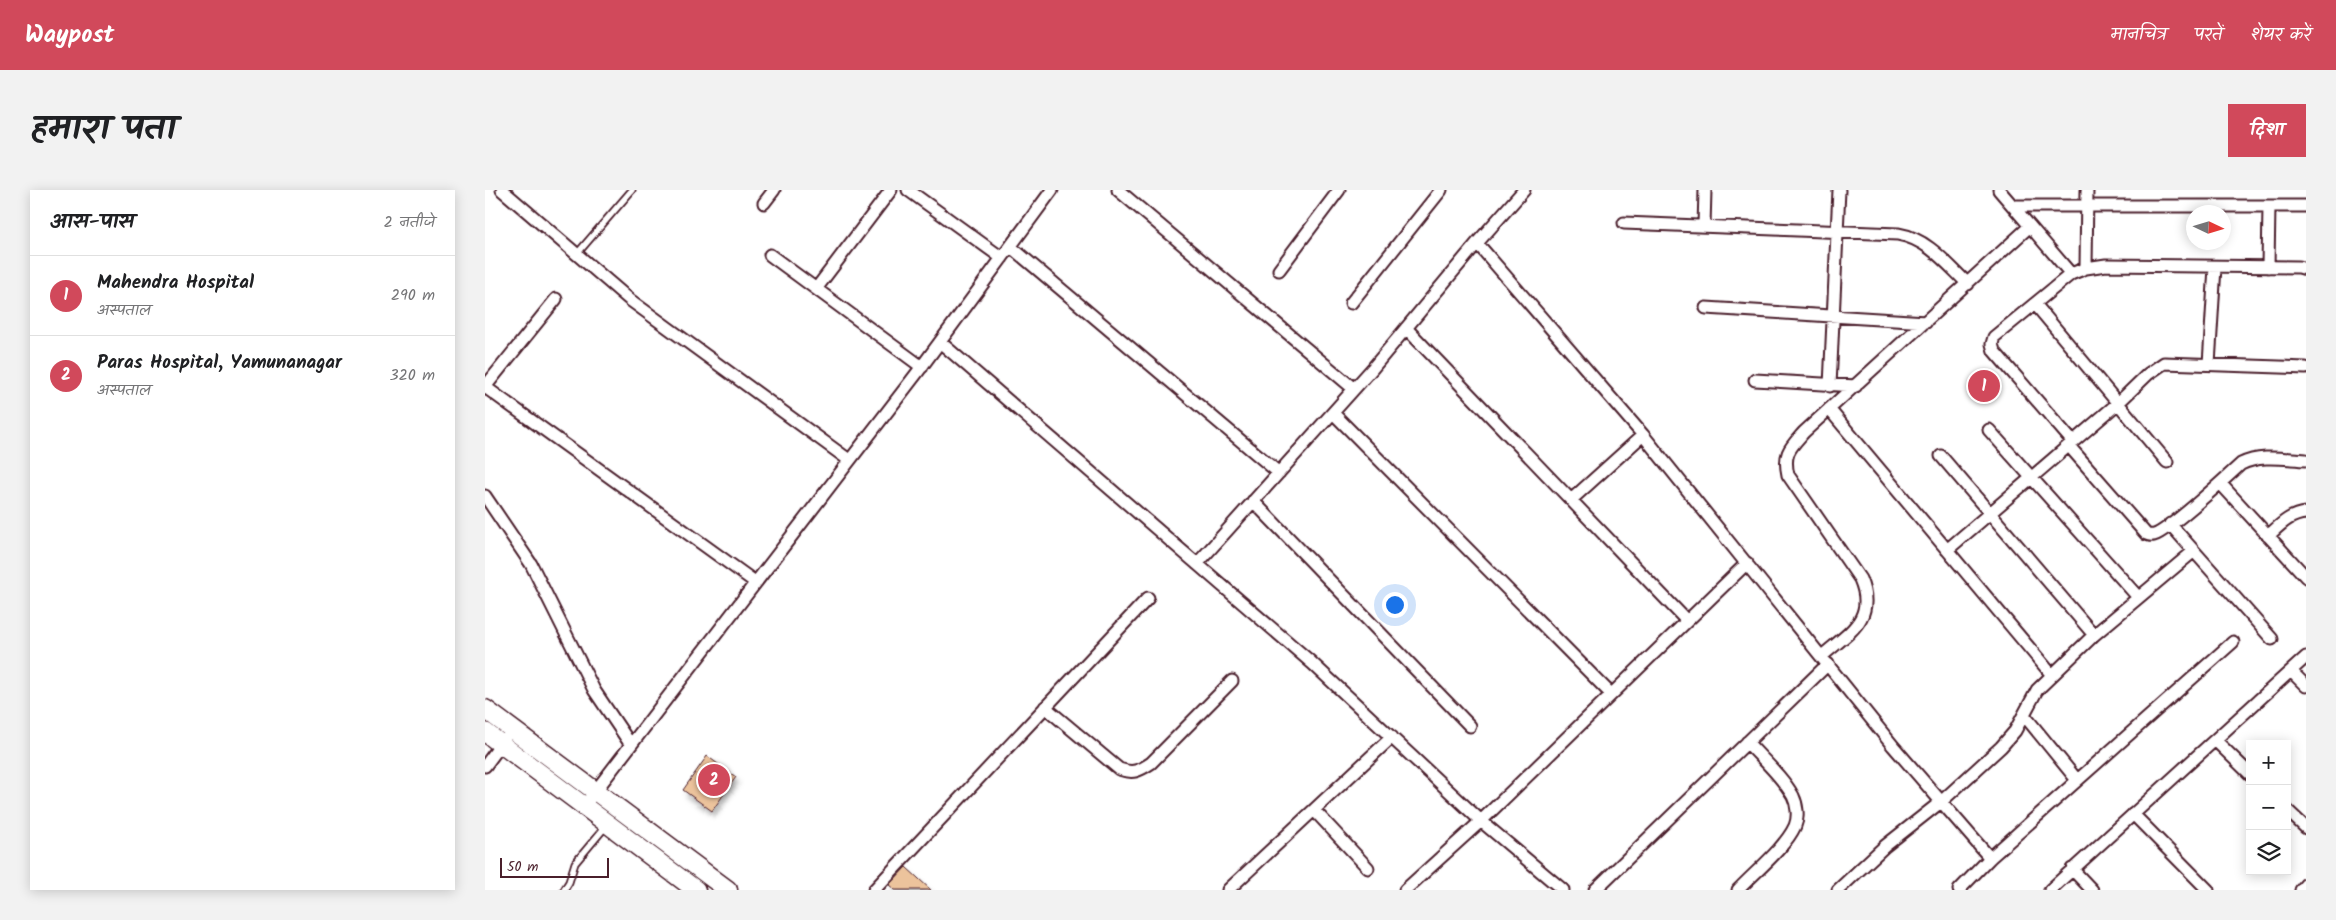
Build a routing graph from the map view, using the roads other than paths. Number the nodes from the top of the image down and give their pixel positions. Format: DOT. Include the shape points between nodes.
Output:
graph roads {
  1 [pos="502,190"];
  2 [pos="632,190"];
  3 [pos="774,190"];
  4 [pos="891,190"];
  5 [pos="908,190"];
  6 [pos="1053,190"];
  7 [pos="1118,190"];
  8 [pos="1339,190"];
  9 [pos="1441,190"];
  10 [pos="1524,190"];
  11 [pos="1705,190"];
  12 [pos="1839,190"];
  13 [pos="1999,190"];
  14 [pos="2087,190"];
  15 [pos="765,203"];
  16 [pos="2013,206"];
  17 [pos="2269,206"];
  18 [pos="2306,206"];
  19 [pos="2087,207"];
  20 [pos="1624,223"];
  21 [pos="1704,226"];
  22 [pos="2030,226"];
  23 [pos="1837,232"];
  24 [pos="1477,242"];
  25 [pos="1011,246"];
  26 [pos="576,255"];
  27 [pos="769,255"];
  28 [pos="1001,258"];
  29 [pos="2215,267"];
  30 [pos="2268,267"];
  31 [pos="2086,268"];
  32 [pos="2306,269"];
  33 [pos="1279,270"];
  34 [pos="2071,274"];
  35 [pos="1968,284"];
  36 [pos="816,289"];
  37 [pos="556,299"];
  38 [pos="1351,303"];
  39 [pos="2035,304"];
  40 [pos="1706,308"];
  41 [pos="1835,317"];
  42 [pos="1926,322"];
  43 [pos="1406,328"];
  44 [pos="940,342"];
  45 [pos="2209,364"];
  46 [pos="922,366"];
  47 [pos="2306,368"];
  48 [pos="1755,380"];
  49 [pos="1830,386"];
  50 [pos="1856,386"];
  51 [pos="1354,389"];
  52 [pos="2117,404"];
  53 [pos="1829,409"];
  54 [pos="1333,413"];
  55 [pos="1989,430"];
  56 [pos="1643,435"];
  57 [pos="2071,444"];
  58 [pos="1941,456"];
  59 [pos="849,460"];
  60 [pos="2306,460"];
  61 [pos="2167,462"];
  62 [pos="1279,473"];
  63 [pos="2032,478"];
  64 [pos="2220,484"];
  65 [pos="485,496"];
  66 [pos="1571,500"];
  67 [pos="1253,501"];
  68 [pos="2306,513"];
  69 [pos="1991,514"];
  70 [pos="2170,524"];
  71 [pos="2268,536"];
  72 [pos="1947,550"];
  73 [pos="2194,551"];
  74 [pos="1747,563"];
  75 [pos="1197,564"];
  76 [pos="2306,577"];
  77 [pos="755,582"];
  78 [pos="2138,597"];
  79 [pos="1148,598"];
  80 [pos="1687,621"];
  81 [pos="2094,635"];
  82 [pos="2272,638"];
  83 [pos="2233,642"];
  84 [pos="2306,657"];
  85 [pos="1825,660"];
  86 [pos="2291,671"];
  87 [pos="2052,675"];
  88 [pos="1232,681"];
  89 [pos="2306,686"];
  90 [pos="1611,694"];
  91 [pos="1045,707"];
  92 [pos="485,709"];
  93 [pos="2024,715"];
  94 [pos="1470,726"];
  95 [pos="513,730"];
  96 [pos="485,732"];
  97 [pos="1391,737"];
  98 [pos="2215,740"];
  99 [pos="1747,742"];
  100 [pos="501,744"];
  101 [pos="631,745"];
  102 [pos="485,766"];
  103 [pos="2246,770"];
  104 [pos="2077,780"];
  105 [pos="595,791"];
  106 [pos="1942,801"];
  107 [pos="584,806"];
  108 [pos="1314,810"];
  109 [pos="2133,814"];
  110 [pos="2291,814"];
  111 [pos="1481,821"];
  112 [pos="608,824"];
  113 [pos="2306,828"];
  114 [pos="1990,858"];
  115 [pos="1368,868"];
  116 [pos="2072,869"];
  117 [pos="2306,884"];
  118 [pos="1413,887"];
  119 [pos="564,890"];
  120 [pos="696,890"];
  121 [pos="728,890"];
  122 [pos="874,890"];
  123 [pos="1228,890"];
  124 [pos="1563,890"];
  125 [pos="1595,890"];
  126 [pos="1738,890"];
  127 [pos="1838,890"];
  128 [pos="1959,890"];
  129 [pos="2050,890"];
  130 [pos="2092,890"];
  131 [pos="2208,890"];
  132 [pos="2301,890"];
  1 -- 26 [label="street"];
  2 -- 26 [label="lane"];
  3 -- 15 [label="street"];
  4 -- 36 [label="street"];
  5 -- 28 [label="street"];
  6 -- 25 [label="street"];
  7 -- 51 [label="street"];
  8 -- 33 [label="street"];
  9 -- 38 [label="street"];
  10 -- 24 [label="street"];
  11 -- 21 [label="street"];
  12 -- 23 [label="street"];
  13 -- 16 [label="street"];
  14 -- 19 [label="street"];
  16 -- 19 [label="street"];
  16 -- 22 [label="street"];
  17 -- 18 [label="street"];
  17 -- 19 [label="street"];
  17 -- 30 [label="street"];
  19 -- 31 [label="street"];
  20 -- 21 [label="street"];
  21 -- 23 [label="street"];
  22 -- 34 [label="street"];
  22 -- 35 [label="street"];
  23 -- 35 [label="street" via="1913,237 1925,243"];
  23 -- 41 [label="street"];
  24 -- 43 [label="street"];
  24 -- 56 [label="street"];
  25 -- 28 [label="street"];
  25 -- 62 [label="street"];
  26 -- 59 [label="street" via="630,300"];
  27 -- 36 [label="street"];
  28 -- 44 [label="street"];
  29 -- 30 [label="street"];
  29 -- 31 [label="street" via="2106,265"];
  29 -- 45 [label="street"];
  30 -- 32 [label="street"];
  31 -- 34 [label="street"];
  34 -- 39 [label="street"];
  35 -- 42 [label="street"];
  36 -- 46 [label="street"];
  37 -- 77 [label="street" via="485,387"];
  39 -- 52 [label="street"];
  39 -- 57 [label="street" via="1994,337 1992,344 1994,351"];
  40 -- 41 [label="street"];
  41 -- 42 [label="street"];
  41 -- 49 [label="street"];
  42 -- 50 [label="street"];
  43 -- 51 [label="street"];
  43 -- 66 [label="street"];
  44 -- 46 [label="street"];
  44 -- 75 [label="street"];
  45 -- 47 [label="street"];
  45 -- 52 [label="street" via="2163,363"];
  46 -- 59 [label="street"];
  48 -- 49 [label="street"];
  49 -- 50 [label="street"];
  50 -- 53 [label="street"];
  51 -- 54 [label="street"];
  52 -- 57 [label="street"];
  52 -- 61 [label="street"];
  53 -- 72 [label="street"];
  53 -- 85 [label="street" via="1789,449 1785,462 1788,475 1860,579 1866,593 1866,608 1859,622"];
  54 -- 62 [label="street"];
  54 -- 90 [label="street"];
  55 -- 63 [label="street"];
  56 -- 66 [label="street"];
  56 -- 74 [label="street"];
  57 -- 63 [label="street"];
  57 -- 70 [label="street" via="2147,534 2155,535"];
  58 -- 69 [label="street"];
  59 -- 77 [label="street"];
  60 -- 64 [label="street" via="2250,460"];
  62 -- 67 [label="street"];
  63 -- 69 [label="street"];
  63 -- 78 [label="street"];
  64 -- 70 [label="street"];
  64 -- 71 [label="street"];
  65 -- 101 [label="street" via="531,564 594,690"];
  66 -- 80 [label="street"];
  67 -- 75 [label="street"];
  67 -- 94 [label="street"];
  68 -- 71 [label="street" via="2287,519"];
  69 -- 72 [label="street"];
  69 -- 81 [label="street"];
  70 -- 73 [label="street"];
  71 -- 76 [label="street"];
  72 -- 87 [label="street"];
  73 -- 78 [label="street"];
  73 -- 82 [label="street"];
  74 -- 80 [label="street"];
  74 -- 85 [label="street"];
  75 -- 97 [label="street" via="1313,663"];
  77 -- 101 [label="street"];
  78 -- 81 [label="street"];
  79 -- 91 [label="street"];
  80 -- 90 [label="street"];
  81 -- 87 [label="street"];
  83 -- 104 [label="street"];
  84 -- 86 [label="street"];
  85 -- 99 [label="street"];
  85 -- 106 [label="street" via="1893,746"];
  86 -- 89 [label="street"];
  86 -- 98 [label="street"];
  87 -- 93 [label="street" via="2037,690"];
  88 -- 91 [label="street" via="1151,763 1129,772 1119,769"];
  90 -- 111 [label="street"];
  91 -- 122 [label="street"];
  92 -- 95 [label="main road"];
  93 -- 104 [label="street"];
  93 -- 106 [label="street" via="2001,747"];
  95 -- 100 [label="street"];
  95 -- 105 [label="main road"];
  96 -- 100 [label="main road"];
  97 -- 108 [label="street"];
  97 -- 111 [label="street"];
  98 -- 103 [label="street"];
  98 -- 109 [label="street"];
  99 -- 125 [label="street"];
  99 -- 126 [label="street" via="1793,796 1797,808 1796,825 1786,840"];
  100 -- 102 [label="street"];
  100 -- 107 [label="main road"];
  101 -- 105 [label="street"];
  104 -- 114 [label="street"];
  105 -- 107 [label="street"];
  105 -- 121 [label="main road"];
  106 -- 114 [label="street"];
  106 -- 127 [label="street" via="1885,846"];
  107 -- 112 [label="main road"];
  108 -- 115 [label="street"];
  108 -- 123 [label="street"];
  109 -- 116 [label="street"];
  109 -- 131 [label="street"];
  110 -- 113 [label="street"];
  111 -- 118 [label="street"];
  111 -- 124 [label="street"];
  112 -- 119 [label="lane" via="575,863"];
  112 -- 120 [label="main road"];
  114 -- 128 [label="street"];
  116 -- 129 [label="street"];
  116 -- 130 [label="street"];
  117 -- 132 [label="street"];
}
